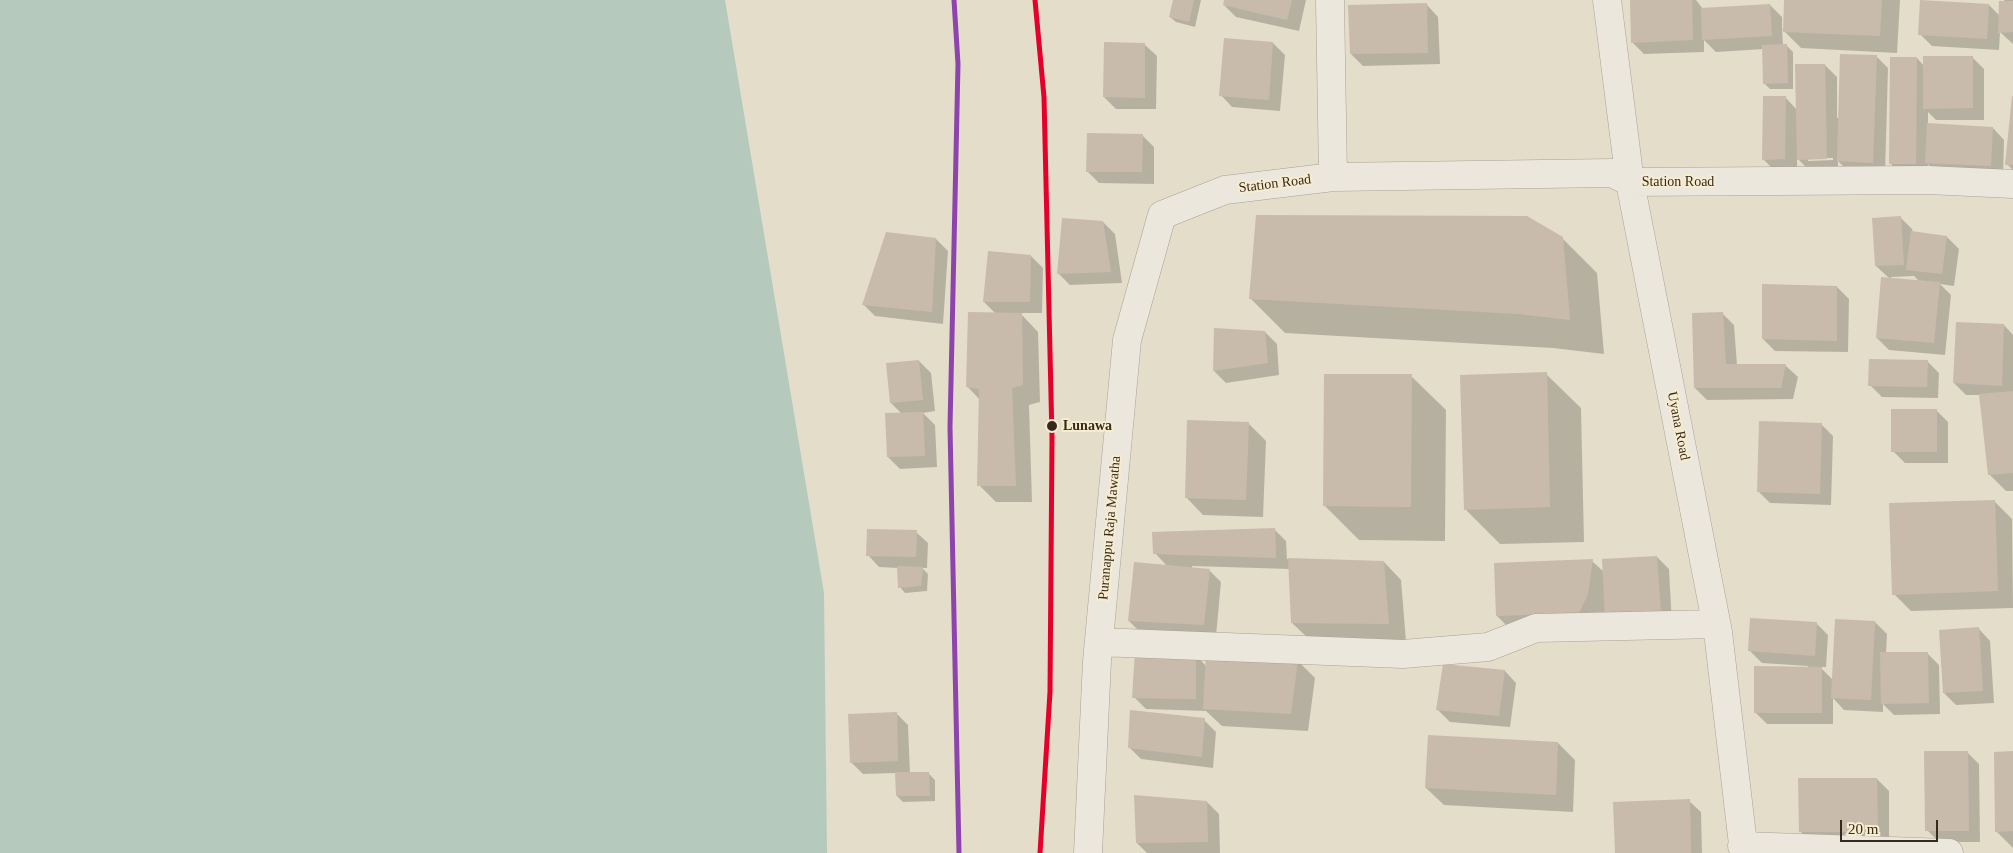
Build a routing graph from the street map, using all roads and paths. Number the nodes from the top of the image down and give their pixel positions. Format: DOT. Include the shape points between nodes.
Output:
graph roads {
  1 [pos="1330,0"];
  2 [pos="1607,0"];
  3 [pos="1333,177"];
  4 [pos="1630,182"];
  5 [pos="2013,184"];
  6 [pos="1225,190"];
  7 [pos="1718,632"];
  8 [pos="1099,642"];
  9 [pos="1743,849"];
  10 [pos="1088,853"];
  11 [pos="1949,853"];
  1 -- 3 [label="street"];
  2 -- 4 [label="street, Uyana Road"];
  3 -- 4 [label="street, Station Road" via="1612,172"];
  3 -- 6 [label="street, Station Road"];
  4 -- 5 [label="street, Station Road" via="1928,180"];
  4 -- 7 [label="street, Uyana Road"];
  6 -- 8 [label="street, Puranappu Raja Mawatha" via="1162,215 1127,340"];
  7 -- 8 [label="street" via="1716,624 1536,628 1488,647 1403,654"];
  7 -- 9 [label="street, Uyana Road"];
  8 -- 10 [label="street, Puranappu Raja Mawatha"];
  9 -- 11 [label="street"];
}
